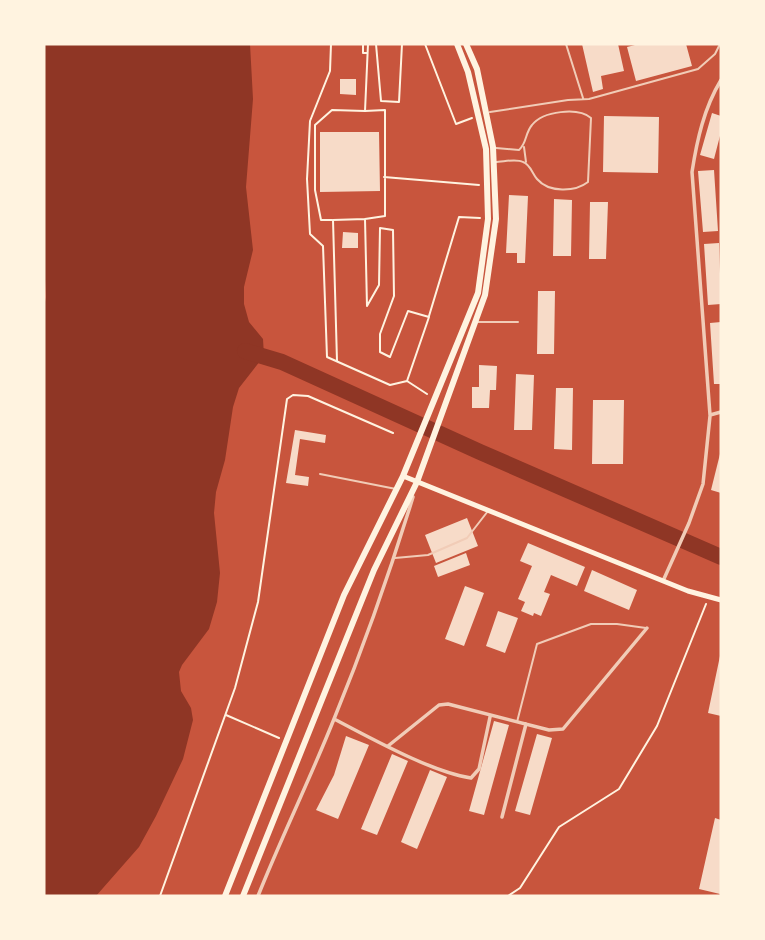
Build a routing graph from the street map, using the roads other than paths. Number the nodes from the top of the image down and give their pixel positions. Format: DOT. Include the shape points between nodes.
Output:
graph roads {
  1 [pos="457,44"];
  2 [pos="466,44"];
  3 [pos="566,44"];
  4 [pos="720,44"];
  5 [pos="721,80"];
  6 [pos="583,99"];
  7 [pos="488,112"];
  8 [pos="524,146"];
  9 [pos="493,147"];
  10 [pos="494,162"];
  11 [pos="526,163"];
  12 [pos="518,321"];
  13 [pos="476,322"];
  14 [pos="721,412"];
  15 [pos="710,415"];
  16 [pos="320,474"];
  17 [pos="403,476"];
  18 [pos="417,482"];
  19 [pos="397,489"];
  20 [pos="489,511"];
  21 [pos="394,558"];
  22 [pos="663,581"];
  23 [pos="721,600"];
  24 [pos="647,628"];
  25 [pos="491,716"];
  26 [pos="334,719"];
  27 [pos="517,722"];
  28 [pos="526,724"];
  29 [pos="388,746"];
  30 [pos="502,817"];
  31 [pos="225,896"];
  32 [pos="243,896"];
  33 [pos="258,896"];
  1 -- 17 [label="highway" via="486,149 488,219 478,293"];
  2 -- 7 [label="highway"];
  3 -- 6 [label="lane"];
  4 -- 6 [label="lane" via="698,69"];
  5 -- 15 [label="street" via="711,96 692,172"];
  6 -- 7 [label="lane"];
  7 -- 9 [label="highway"];
  8 -- 9 [label="lane" via="519,150"];
  8 -- 11 [label="lane"];
  8 -- 11 [label="lane" via="528,128 544,116 576,111 590,118 588,181 582,187 554,189 540,182"];
  9 -- 10 [label="highway"];
  10 -- 11 [label="lane"];
  10 -- 13 [label="highway" via="496,219 485,295"];
  12 -- 13 [label="lane"];
  13 -- 18 [label="highway"];
  14 -- 15 [label="street"];
  15 -- 22 [label="street" via="703,484"];
  16 -- 19 [label="lane"];
  17 -- 18 [label="main road"];
  17 -- 19 [label="highway"];
  18 -- 20 [label="main road"];
  18 -- 21 [label="street"];
  18 -- 32 [label="highway" via="374,570"];
  19 -- 31 [label="highway" via="344,595"];
  20 -- 21 [label="lane" via="467,538 428,555"];
  20 -- 22 [label="main road"];
  21 -- 26 [label="street"];
  22 -- 23 [label="main road"];
  24 -- 27 [label="lane" via="591,624 537,644"];
  24 -- 28 [label="street" via="563,729"];
  25 -- 27 [label="street"];
  25 -- 29 [label="street" via="439,705"];
  25 -- 29 [label="street" via="479,769 471,778"];
  26 -- 29 [label="street"];
  26 -- 33 [label="street"];
  27 -- 28 [label="street"];
  28 -- 30 [label="street"];
}
